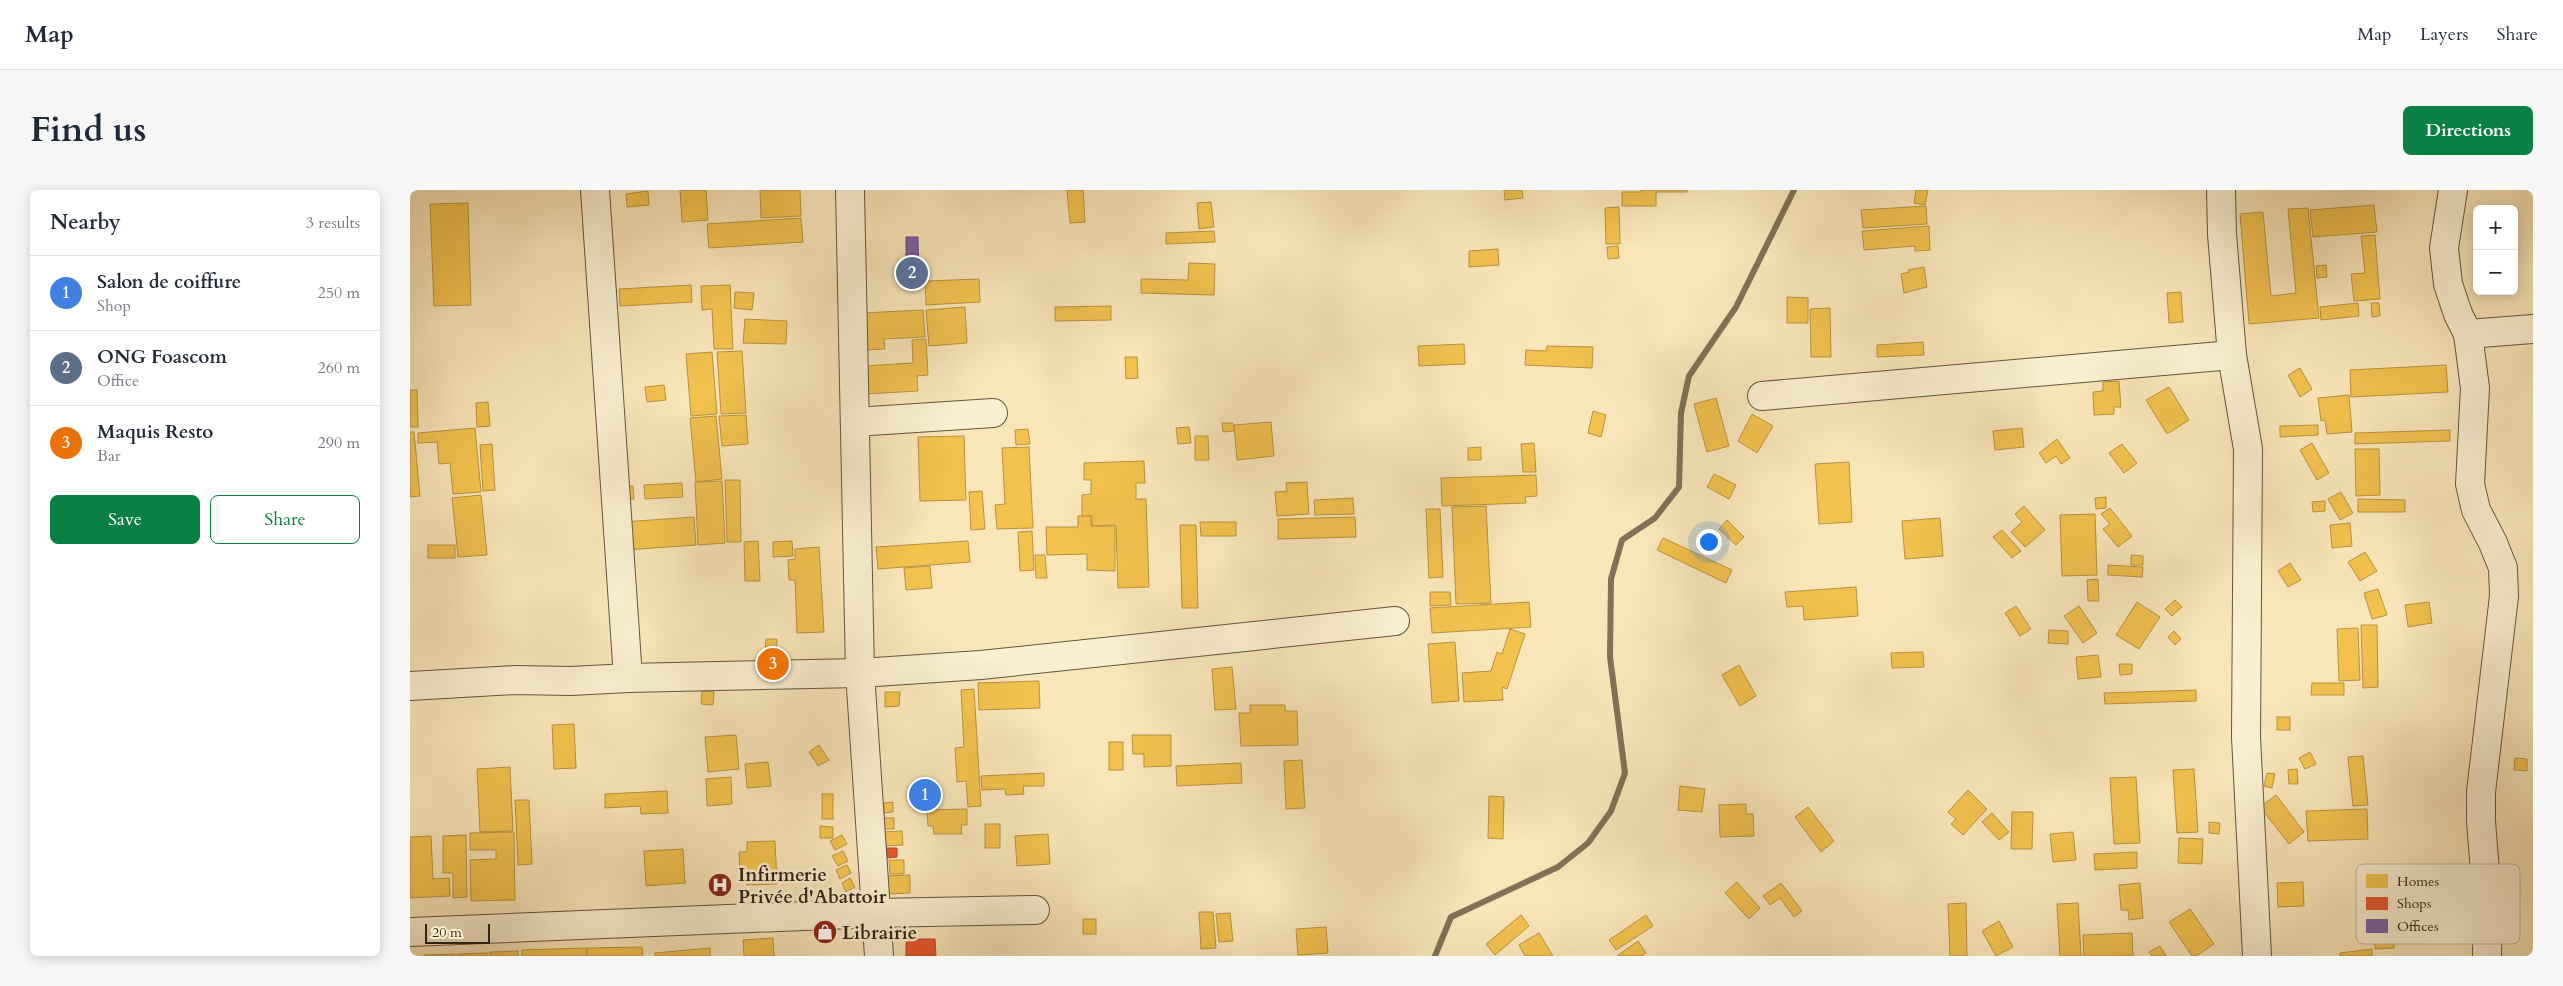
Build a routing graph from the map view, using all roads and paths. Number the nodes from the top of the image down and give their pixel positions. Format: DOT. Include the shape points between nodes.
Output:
graph roads {
  1 [pos="596,190"];
  2 [pos="850,190"];
  3 [pos="2222,190"];
  4 [pos="2453,190"];
  5 [pos="2533,329"];
  6 [pos="2468,334"];
  7 [pos="2232,354"];
  8 [pos="1762,396"];
  9 [pos="993,413"];
  10 [pos="855,422"];
  11 [pos="1394,621"];
  12 [pos="860,673"];
  13 [pos="628,678"];
  14 [pos="410,686"];
  15 [pos="2484,864"];
  16 [pos="1035,910"];
  17 [pos="876,913"];
  18 [pos="410,932"];
  19 [pos="878,956"];
  20 [pos="2257,956"];
  1 -- 13 [label="street"];
  2 -- 10 [label="street"];
  3 -- 7 [label="street" via="2222,234"];
  4 -- 6 [label="street" via="2444,248 2448,284"];
  5 -- 6 [label="street"];
  6 -- 15 [label="street" via="2475,388 2470,484 2476,510 2502,568 2504,596 2481,792"];
  7 -- 8 [label="street"];
  7 -- 20 [label="street" via="2248,449 2246,737"];
  9 -- 10 [label="street"];
  10 -- 12 [label="street"];
  11 -- 12 [label="street" via="981,665"];
  12 -- 13 [label="street"];
  12 -- 17 [label="street"];
  13 -- 14 [label="street"];
  16 -- 17 [label="street"];
  17 -- 18 [label="street"];
  17 -- 19 [label="street"];
}
